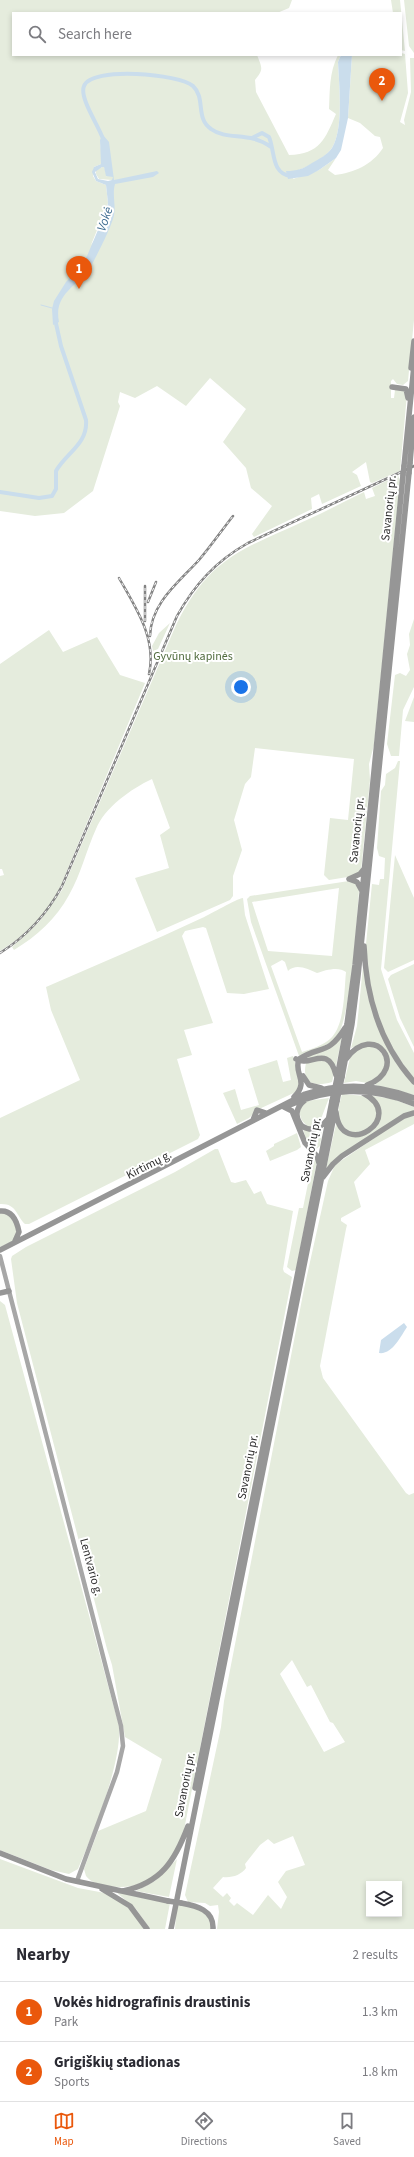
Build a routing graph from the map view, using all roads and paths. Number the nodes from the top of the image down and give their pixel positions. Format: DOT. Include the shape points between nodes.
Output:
graph roads {
  1 [pos="414,341"];
  2 [pos="414,365"];
  3 [pos="414,417"];
  4 [pos="407,464"];
  5 [pos="406,474"];
  6 [pos="364,868"];
  7 [pos="362,891"];
  8 [pos="364,923"];
  9 [pos="347,1024"];
  10 [pos="294,1052"];
  11 [pos="301,1060"];
  12 [pos="345,1061"];
  13 [pos="302,1075"];
  14 [pos="339,1077"];
  15 [pos="414,1082"];
  16 [pos="366,1086"];
  17 [pos="326,1088"];
  18 [pos="359,1092"];
  19 [pos="308,1098"];
  20 [pos="414,1098"];
  21 [pos="293,1099"];
  22 [pos="335,1103"];
  23 [pos="414,1104"];
  24 [pos="283,1107"];
  25 [pos="414,1113"];
  26 [pos="328,1119"];
  27 [pos="302,1126"];
  28 [pos="303,1138"];
  29 [pos="323,1144"];
  30 [pos="312,1151"];
  31 [pos="319,1164"];
  32 [pos="321,1181"];
  33 [pos="0,1211"];
  34 [pos="18,1226"];
  35 [pos="33,1234"];
  36 [pos="14,1243"];
  37 [pos="0,1250"];
  38 [pos="0,1255"];
  39 [pos="9,1291"];
  40 [pos="0,1293"];
  41 [pos="188,1826"];
  42 [pos="0,1854"];
  43 [pos="76,1881"];
  44 [pos="121,1891"];
  45 [pos="113,1892"];
  46 [pos="173,1916"];
  47 [pos="147,1929"];
  48 [pos="167,1929"];
  49 [pos="171,1929"];
  50 [pos="174,1929"];
  51 [pos="213,1929"];
  1 -- 4 [label="highway" via="409,382 406,386 392,386 406,388 409,394"];
  2 -- 4 [label="highway, Savanorių pr."];
  3 -- 4 [label="highway, Savanorių pr."];
  4 -- 5 [label="highway, Savanorių pr., bridge"];
  5 -- 6 [label="highway, Savanorių pr."];
  5 -- 8 [label="highway, Savanorių pr."];
  6 -- 7 [label="highway, Savanorių pr."];
  6 -- 7 [label="highway" via="360,874 349,879 357,882"];
  7 -- 9 [label="highway, Savanorių pr."];
  8 -- 12 [label="highway, Savanorių pr." via="356,1000"];
  8 -- 15 [label="highway" via="366,972 374,1012 389,1047"];
  9 -- 11 [label="highway" via="338,1039 329,1047"];
  9 -- 14 [label="highway, Savanorių pr."];
  10 -- 11 [label="highway"];
  11 -- 13 [label="highway"];
  11 -- 13 [label="highway"];
  11 -- 14 [label="highway" via="319,1057 328,1061"];
  12 -- 14 [label="highway, Savanorių pr."];
  12 -- 16 [label="highway" via="354,1049 363,1044 373,1045 383,1051 387,1060 386,1070 378,1080"];
  13 -- 17 [label="highway" via="312,1086"];
  13 -- 21 [label="highway" via="302,1087"];
  14 -- 22 [label="highway, Savanorių pr., bridge"];
  16 -- 17 [label="highway"];
  16 -- 20 [label="highway"];
  17 -- 21 [label="highway, Kirtimų g."];
  18 -- 19 [label="highway, Kirtimų g." via="337,1092"];
  18 -- 22 [label="highway" via="371,1098 378,1109 376,1124 367,1133 357,1135 344,1130 338,1121"];
  18 -- 23 [label="highway, Kirtimų g." via="384,1095"];
  19 -- 24 [label="highway, Kirtimų g."];
  19 -- 27 [label="highway" via="297,1111 297,1118"];
  21 -- 35 [label="highway, Kirtimų g."];
  22 -- 26 [label="highway, Savanorių pr."];
  22 -- 32 [label="highway, Savanorių pr."];
  24 -- 28 [label="highway" via="292,1111"];
  24 -- 38 [label="highway, Kirtimų g."];
  25 -- 32 [label="highway" via="394,1122 337,1160"];
  26 -- 27 [label="highway" via="322,1126 314,1129"];
  26 -- 29 [label="highway, Savanorių pr."];
  27 -- 28 [label="highway"];
  28 -- 30 [label="highway" via="306,1146"];
  29 -- 30 [label="highway" via="317,1151"];
  29 -- 31 [label="highway, Savanorių pr."];
  30 -- 31 [label="highway" via="317,1156"];
  31 -- 41 [label="highway, Savanorių pr."];
  32 -- 46 [label="highway, Savanorių pr."];
  33 -- 34 [label="highway" via="11,1213"];
  34 -- 35 [label="highway" via="24,1232"];
  34 -- 36 [label="highway" via="19,1234"];
  35 -- 36 [label="highway, Kirtimų g."];
  36 -- 37 [label="highway, Kirtimų g."];
  38 -- 39 [label="main road, Lentvario g."];
  39 -- 40 [label="highway"];
  39 -- 43 [label="main road, Lentvario g." via="122,1726 123,1746 118,1772"];
  41 -- 44 [label="highway" via="179,1849 164,1870 145,1884"];
  41 -- 48 [label="highway, Savanorių pr."];
  42 -- 43 [label="highway"];
  43 -- 45 [label="highway"];
  44 -- 45 [label="highway"];
  44 -- 51 [label="highway, bridge" via="199,1907 212,1919"];
  45 -- 47 [label="highway" via="133,1910"];
  46 -- 49 [label="highway, Savanorių pr."];
  46 -- 50 [label="highway"];
}
